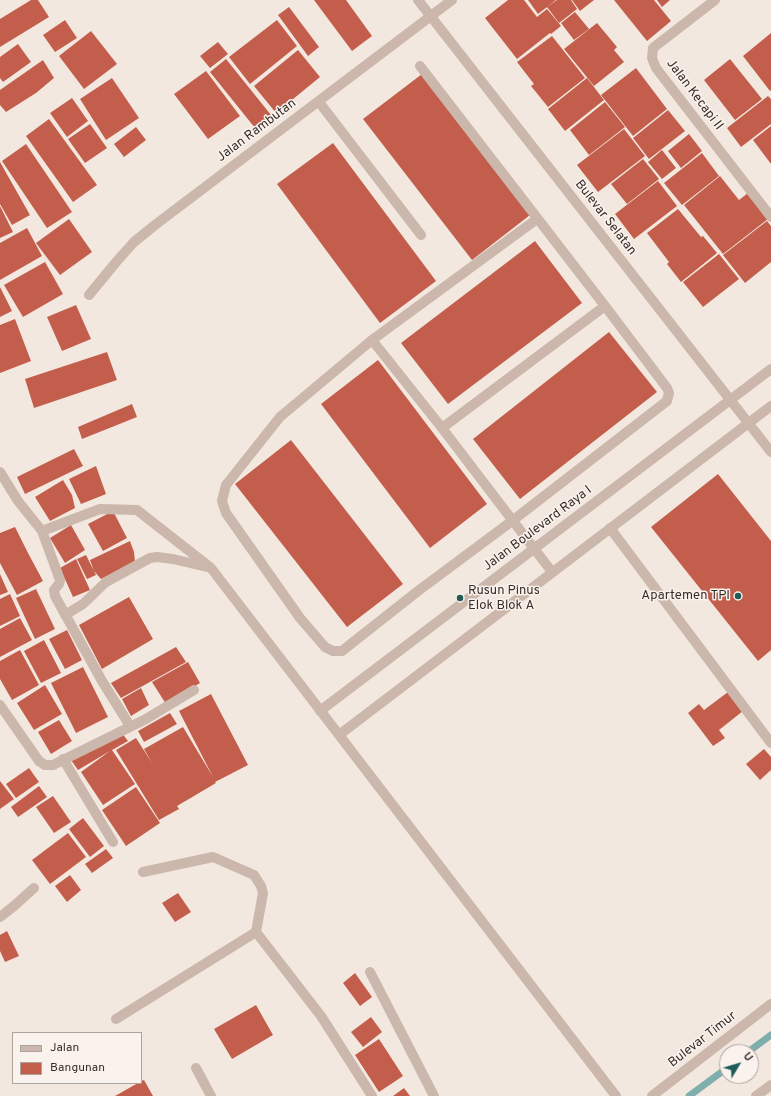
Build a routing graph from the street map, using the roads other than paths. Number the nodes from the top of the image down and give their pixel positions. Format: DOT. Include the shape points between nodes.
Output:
graph roads {
  1 [pos="418,0"];
  2 [pos="452,0"];
  3 [pos="715,0"];
  4 [pos="432,16"];
  5 [pos="420,66"];
  6 [pos="319,102"];
  7 [pos="771,217"];
  8 [pos="537,219"];
  9 [pos="421,235"];
  10 [pos="89,295"];
  11 [pos="605,306"];
  12 [pos="372,340"];
  13 [pos="771,369"];
  14 [pos="730,400"];
  15 [pos="771,406"];
  16 [pos="748,423"];
  17 [pos="442,428"];
  18 [pos="771,452"];
  19 [pos="0,472"];
  20 [pos="512,521"];
  21 [pos="610,528"];
  22 [pos="42,531"];
  23 [pos="534,548"];
  24 [pos="211,568"];
  25 [pos="552,572"];
  26 [pos="65,615"];
  27 [pos="194,690"];
  28 [pos="0,705"];
  29 [pos="320,710"];
  30 [pos="130,726"];
  31 [pos="339,735"];
  32 [pos="771,743"];
  33 [pos="63,759"];
  34 [pos="113,842"];
  35 [pos="143,872"];
  36 [pos="34,888"];
  37 [pos="0,917"];
  38 [pos="256,932"];
  39 [pos="370,972"];
  40 [pos="771,1004"];
  41 [pos="116,1018"];
  42 [pos="196,1068"];
  43 [pos="771,1085"];
  44 [pos="211,1096"];
  45 [pos="372,1096"];
  46 [pos="434,1096"];
  47 [pos="616,1096"];
  48 [pos="652,1096"];
  49 [pos="756,1096"];
  1 -- 4 [label="street, Bulevar Selatan"];
  2 -- 4 [label="street, Jalan Rambutan"];
  3 -- 7 [label="street, Jalan Kecapi II" via="653,48 652,58 656,68"];
  4 -- 6 [label="street, Jalan Rambutan"];
  4 -- 14 [label="street, Bulevar Selatan"];
  5 -- 8 [label="street"];
  6 -- 9 [label="street"];
  6 -- 10 [label="street, Jalan Rambutan" via="134,242"];
  8 -- 11 [label="street"];
  8 -- 12 [label="street"];
  11 -- 17 [label="street"];
  11 -- 20 [label="street" via="667,388 667,401"];
  12 -- 17 [label="street"];
  12 -- 20 [label="street" via="280,417 226,485 222,501 226,513 300,618 325,647 333,651 342,651"];
  13 -- 14 [label="street, Jalan Boulevard Raya I"];
  14 -- 16 [label="street, Bulevar Selatan"];
  14 -- 23 [label="street, Jalan Boulevard Raya I"];
  15 -- 16 [label="street"];
  16 -- 18 [label="street, Bulevar Selatan"];
  16 -- 21 [label="street"];
  17 -- 20 [label="street"];
  19 -- 22 [label="street" via="18,501"];
  20 -- 23 [label="street"];
  21 -- 25 [label="street"];
  21 -- 32 [label="street"];
  22 -- 24 [label="street" via="100,510 137,510"];
  22 -- 26 [label="street" via="60,580 54,593"];
  23 -- 25 [label="street"];
  23 -- 29 [label="street, Jalan Boulevard Raya I"];
  24 -- 26 [label="street" via="173,559 150,558 106,582 83,604"];
  24 -- 29 [label="street"];
  25 -- 31 [label="street"];
  26 -- 30 [label="street"];
  27 -- 30 [label="street"];
  28 -- 33 [label="street" via="39,761 45,765 53,765"];
  29 -- 31 [label="street"];
  30 -- 33 [label="street"];
  31 -- 47 [label="street"];
  33 -- 34 [label="street"];
  35 -- 38 [label="street" via="213,857 254,875 263,893"];
  36 -- 37 [label="street"];
  38 -- 41 [label="street"];
  38 -- 45 [label="street" via="321,1016"];
  39 -- 46 [label="street"];
  40 -- 48 [label="street, Bulevar Timur"];
  42 -- 44 [label="street"];
  43 -- 49 [label="street"];
}
